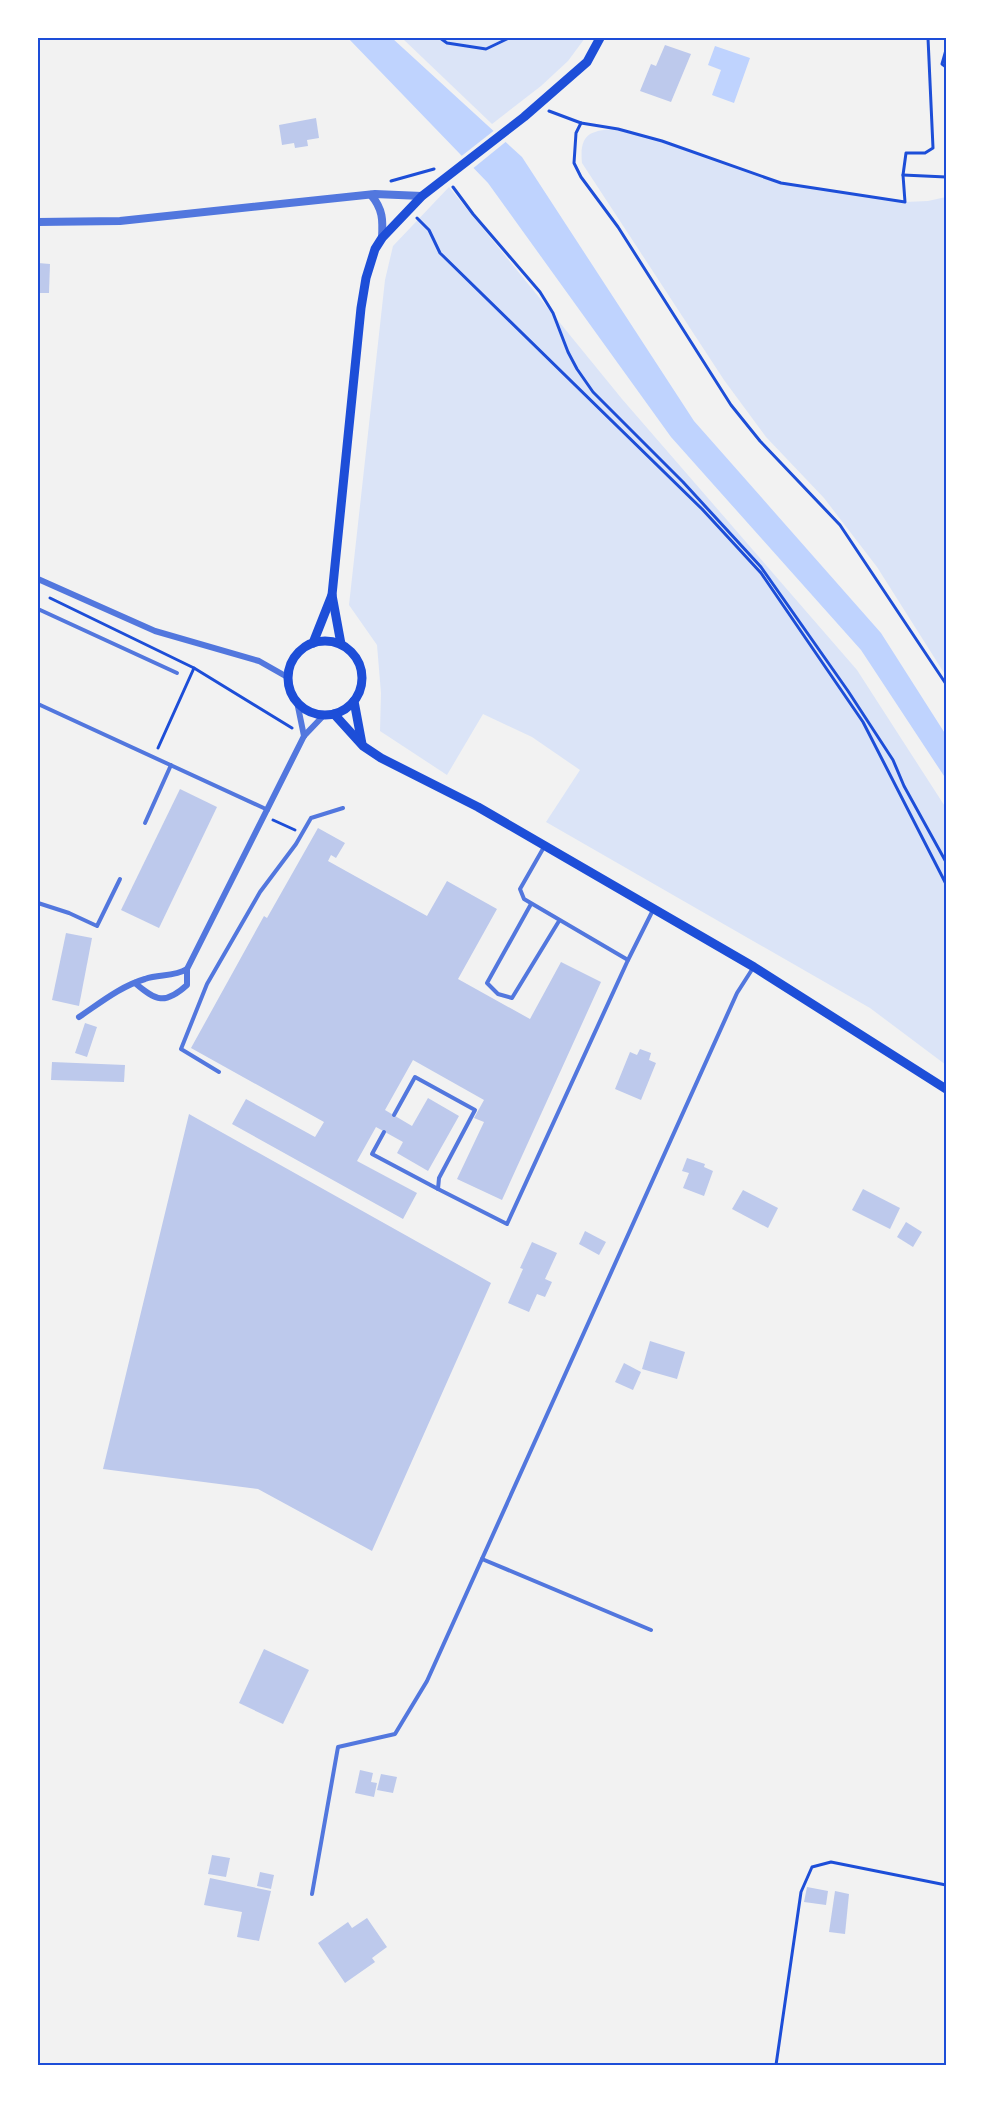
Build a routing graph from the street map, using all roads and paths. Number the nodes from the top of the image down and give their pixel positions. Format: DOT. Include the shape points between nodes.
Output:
graph roads {
  1 [pos="440,38"];
  2 [pos="509,38"];
  3 [pos="600,38"];
  4 [pos="928,38"];
  5 [pos="946,50"];
  6 [pos="946,67"];
  7 [pos="536,106"];
  8 [pos="581,123"];
  9 [pos="437,168"];
  10 [pos="903,175"];
  11 [pos="946,177"];
  12 [pos="446,181"];
  13 [pos="381,184"];
  14 [pos="371,195"];
  15 [pos="422,196"];
  16 [pos="409,209"];
  17 [pos="38,222"];
  18 [pos="382,238"];
  19 [pos="38,579"];
  20 [pos="332,595"];
  21 [pos="48,597"];
  22 [pos="38,609"];
  23 [pos="312,643"];
  24 [pos="341,644"];
  25 [pos="194,668"];
  26 [pos="177,673"];
  27 [pos="289,678"];
  28 [pos="946,684"];
  29 [pos="354,701"];
  30 [pos="297,702"];
  31 [pos="38,704"];
  32 [pos="329,714"];
  33 [pos="304,736"];
  34 [pos="363,746"];
  35 [pos="154,758"];
  36 [pos="171,765"];
  37 [pos="343,808"];
  38 [pos="266,813"];
  39 [pos="145,823"];
  40 [pos="302,834"];
  41 [pos="545,846"];
  42 [pos="946,862"];
  43 [pos="120,879"];
  44 [pos="946,884"];
  45 [pos="38,903"];
  46 [pos="531,904"];
  47 [pos="653,910"];
  48 [pos="559,921"];
  49 [pos="628,960"];
  50 [pos="753,967"];
  51 [pos="187,969"];
  52 [pos="135,983"];
  53 [pos="79,1017"];
  54 [pos="219,1071"];
  55 [pos="946,1089"];
  56 [pos="394,1115"];
  57 [pos="384,1132"];
  58 [pos="438,1189"];
  59 [pos="482,1559"];
  60 [pos="651,1630"];
  61 [pos="946,1885"];
  62 [pos="312,1894"];
  63 [pos="776,2065"];
  1 -- 2 [label="path" via="447,43 486,49"];
  3 -- 7 [label="main road" via="587,62"];
  4 -- 10 [label="path" via="933,148 925,153 906,153"];
  5 -- 6 [label="path" via="942,64"];
  7 -- 8 [label="path"];
  7 -- 12 [label="main road"];
  8 -- 10 [label="path" via="662,141 781,183 905,202"];
  8 -- 28 [label="path" via="576,133 574,163 581,177 618,227 730,405 840,525"];
  9 -- 13 [label="path"];
  10 -- 11 [label="path"];
  12 -- 15 [label="main road"];
  12 -- 42 [label="path" via="540,292 592,392 761,567 893,760 903,786"];
  14 -- 15 [label="street"];
  14 -- 17 [label="street" via="120,221"];
  14 -- 18 [label="street" via="380,204 384,219"];
  15 -- 16 [label="main road"];
  16 -- 18 [label="main road"];
  16 -- 44 [label="path" via="429,230 440,253 682,489 761,573 863,722"];
  18 -- 20 [label="main road" via="366,278 361,308"];
  19 -- 27 [label="street" via="155,631 259,661"];
  20 -- 23 [label="main road"];
  20 -- 24 [label="main road"];
  21 -- 25 [label="path"];
  22 -- 26 [label="lane"];
  23 -- 24 [label="main road"];
  23 -- 27 [label="main road" via="295,657"];
  24 -- 29 [label="main road" via="350,650 362,669 360,691"];
  25 -- 33 [label="path"];
  25 -- 35 [label="path"];
  27 -- 30 [label="main road"];
  29 -- 32 [label="main road"];
  29 -- 34 [label="main road"];
  30 -- 32 [label="main road" via="314,713"];
  30 -- 33 [label="street"];
  31 -- 35 [label="lane"];
  32 -- 33 [label="street"];
  32 -- 34 [label="main road"];
  33 -- 38 [label="street"];
  34 -- 41 [label="main road"];
  35 -- 36 [label="lane"];
  36 -- 38 [label="lane"];
  36 -- 39 [label="lane"];
  37 -- 40 [label="lane" via="311,818"];
  38 -- 40 [label="path"];
  38 -- 51 [label="street"];
  40 -- 54 [label="lane" via="260,892 207,984 181,1049"];
  41 -- 46 [label="lane" via="520,889"];
  41 -- 47 [label="main road"];
  43 -- 45 [label="lane" via="97,926"];
  46 -- 48 [label="lane"];
  46 -- 48 [label="lane" via="487,983 498,994 512,998"];
  47 -- 49 [label="lane"];
  47 -- 50 [label="main road"];
  48 -- 49 [label="lane"];
  49 -- 58 [label="lane" via="507,1224"];
  50 -- 55 [label="main road"];
  50 -- 59 [label="lane" via="737,993"];
  51 -- 52 [label="street"];
  51 -- 52 [label="street" via="187,985 174,996 162,999"];
  52 -- 53 [label="street"];
  56 -- 58 [label="lane" via="415,1077 475,1110 439,1178"];
  57 -- 58 [label="lane" via="372,1154"];
  59 -- 60 [label="lane"];
  59 -- 62 [label="lane" via="427,1681 395,1734 338,1747"];
  61 -- 63 [label="path" via="831,1862 812,1866 801,1892"];
}
